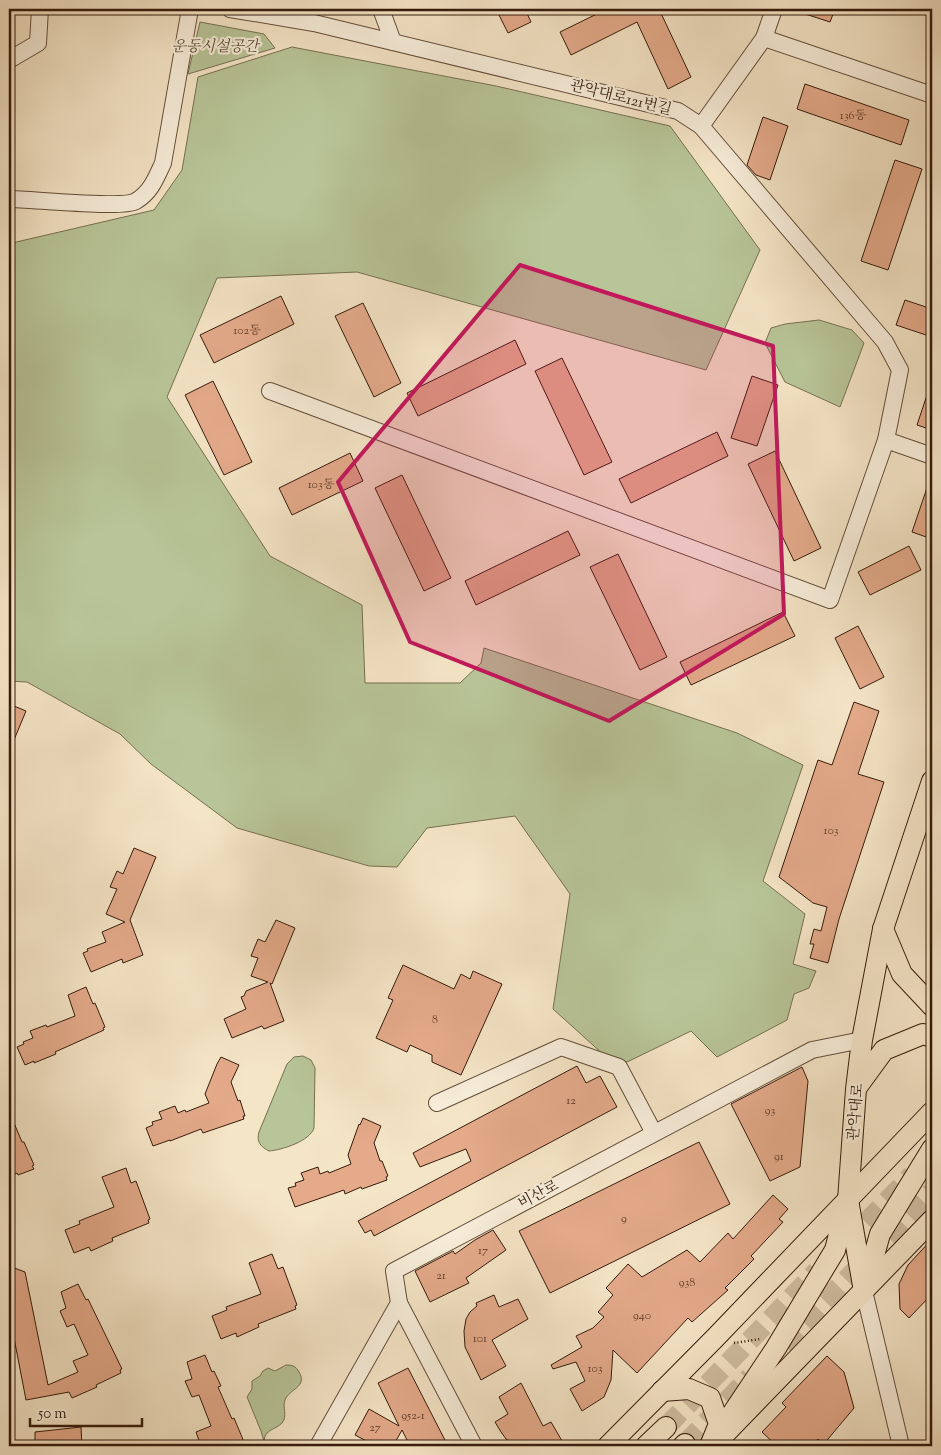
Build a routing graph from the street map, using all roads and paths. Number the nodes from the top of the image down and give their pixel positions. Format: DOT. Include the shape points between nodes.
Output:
graph roads {
  1 [pos="40,9"];
  2 [pos="190,9"];
  3 [pos="230,9"];
  4 [pos="380,9"];
  5 [pos="774,9"];
  6 [pos="764,38"];
  7 [pos="393,42"];
  8 [pos="9,60"];
  9 [pos="932,95"];
  10 [pos="701,126"];
  11 [pos="9,199"];
  12 [pos="270,391"];
  13 [pos="886,440"];
  14 [pos="932,456"];
  15 [pos="932,781"];
  16 [pos="927,812"];
  17 [pos="883,930"];
  18 [pos="932,1006"];
  19 [pos="932,1037"];
  20 [pos="862,1040"];
  21 [pos="856,1089"];
  22 [pos="437,1103"];
  23 [pos="932,1112"];
  24 [pos="654,1133"];
  25 [pos="932,1149"];
  26 [pos="848,1200"];
  27 [pos="932,1220"];
  28 [pos="864,1291"];
  29 [pos="399,1303"];
  30 [pos="764,1338"];
  31 [pos="731,1344"];
  32 [pos="662,1391"];
  33 [pos="666,1427"];
  34 [pos="318,1446"];
  35 [pos="474,1446"];
  36 [pos="608,1446"];
  37 [pos="646,1446"];
  38 [pos="712,1446"];
  39 [pos="902,1446"];
  1 -- 8 [label="street" via="38,43"];
  2 -- 11 [label="street" via="163,163 152,187 135,202 113,204"];
  3 -- 7 [label="street, 관악대로121번길" via="314,23"];
  4 -- 7 [label="street"];
  5 -- 6 [label="street"];
  6 -- 9 [label="street"];
  6 -- 10 [label="street"];
  7 -- 10 [label="street, 관악대로121번길" via="678,111"];
  10 -- 13 [label="street, 관악대로121번길" via="885,342 900,370"];
  12 -- 13 [label="street, 관악대로121번길" via="830,600"];
  13 -- 14 [label="street"];
  15 -- 16 [label="main road, 관악대로"];
  16 -- 17 [label="main road, 관악대로"];
  17 -- 18 [label="main road" via="902,974"];
  17 -- 20 [label="main road, 관악대로"];
  19 -- 21 [label="main road" via="923,1034 884,1050"];
  20 -- 21 [label="main road, 관악대로"];
  20 -- 24 [label="street, 비산로" via="812,1050"];
  21 -- 26 [label="main road, 관악대로"];
  22 -- 24 [label="street" via="562,1048 620,1067"];
  23 -- 26 [label="main road"];
  24 -- 29 [label="street, 비산로" via="394,1271"];
  25 -- 28 [label="main road" via="880,1234"];
  26 -- 28 [label="main road, 관악대로"];
  26 -- 32 [label="main road"];
  26 -- 38 [label="main road" via="835,1250"];
  27 -- 28 [label="main road"];
  28 -- 38 [label="main road"];
  28 -- 39 [label="street, 관악대로"];
  29 -- 34 [label="street"];
  29 -- 35 [label="street"];
  30 -- 31 [label="path"];
  32 -- 36 [label="main road"];
  32 -- 38 [label="main road" via="689,1390 710,1398 719,1424"];
  33 -- 37 [label="main road"];
}
